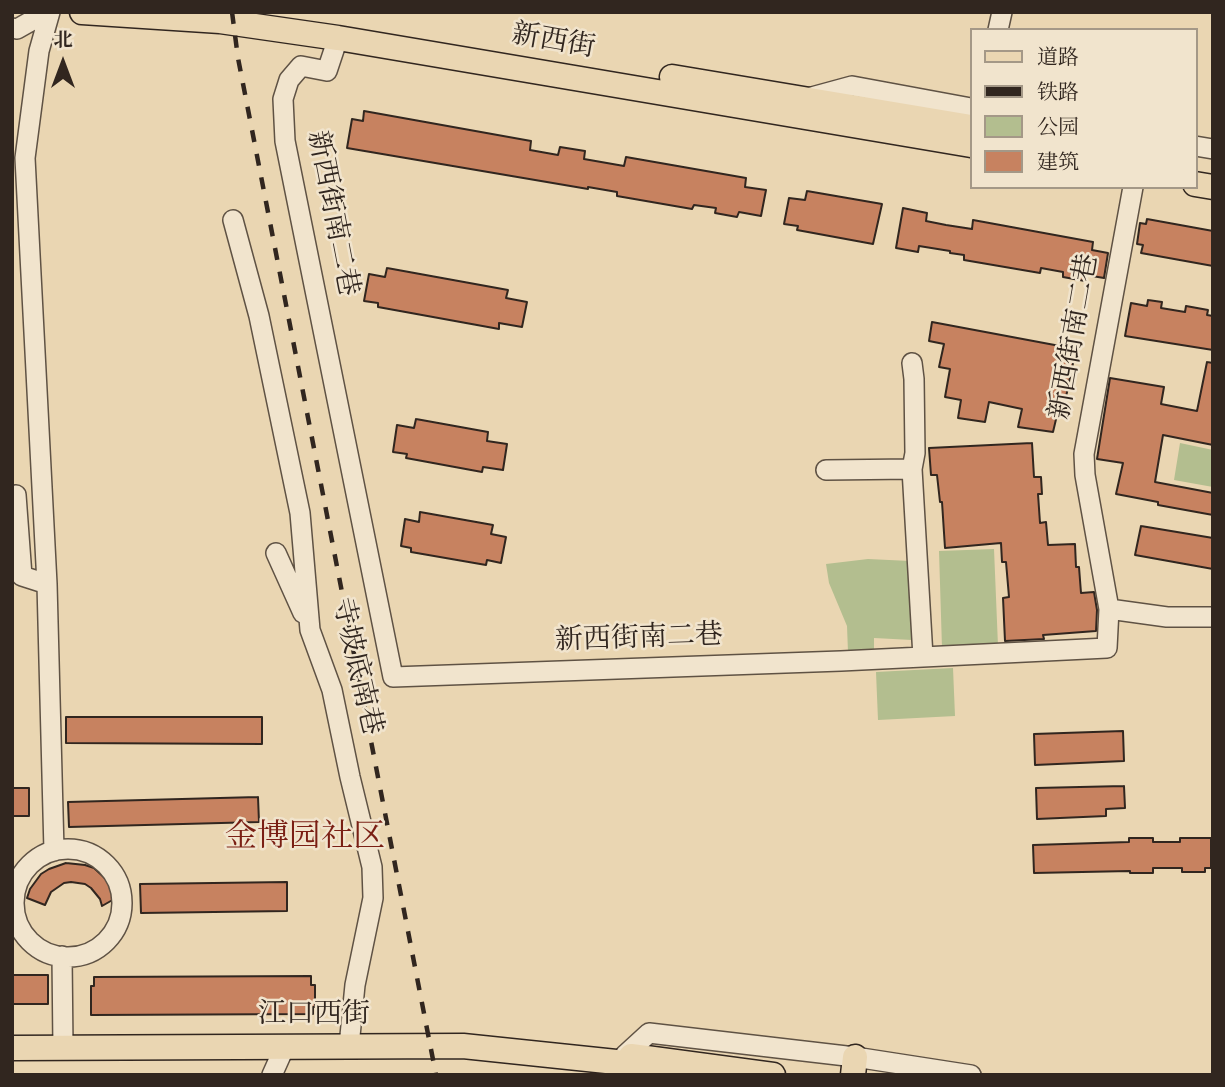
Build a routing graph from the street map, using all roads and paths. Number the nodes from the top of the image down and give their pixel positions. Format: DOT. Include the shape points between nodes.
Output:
graph roads {
  1 [pos="49,12"];
  2 [pos="82,12"];
  3 [pos="279,12"];
  4 [pos="12,28"];
  5 [pos="338,38"];
  6 [pos="805,99"];
  7 [pos="970,108"];
  8 [pos="970,127"];
  9 [pos="970,145"];
  10 [pos="1133,189"];
  11 [pos="233,220"];
  12 [pos="912,363"];
  13 [pos="912,469"];
  14 [pos="825,470"];
  15 [pos="16,495"];
  16 [pos="276,553"];
  17 [pos="47,584"];
  18 [pos="1109,609"];
  19 [pos="1213,617"];
  20 [pos="310,630"];
  21 [pos="923,657"];
  22 [pos="54,851"];
  23 [pos="62,956"];
  24 [pos="285,1046"];
  25 [pos="349,1046"];
  26 [pos="12,1048"];
  27 [pos="63,1048"];
  28 [pos="624,1066"];
  29 [pos="854,1066"];
  30 [pos="272,1075"];
  31 [pos="654,1075"];
  32 [pos="773,1075"];
  33 [pos="971,1075"];
  1 -- 4 [label="street"];
  1 -- 17 [label="street" via="39,51 25,158"];
  2 -- 5 [label="main road, 新西街" via="220,21"];
  3 -- 6 [label="main road, 新西街"];
  5 -- 9 [label="main road, 新西街"];
  5 -- 21 [label="street, 新西街南二巷" via="327,71 301,66 289,80 284,99 285,141 393,677"];
  6 -- 7 [label="street" via="852,86"];
  6 -- 8 [label="main road, 新西街"];
  10 -- 18 [label="street, 新西街南二巷" via="1084,454"];
  11 -- 20 [label="street, 寺坡底南巷" via="259,316 300,513"];
  12 -- 13 [label="street"];
  13 -- 14 [label="street"];
  13 -- 21 [label="street"];
  15 -- 17 [label="street" via="22,576"];
  16 -- 20 [label="street"];
  17 -- 22 [label="street"];
  18 -- 19 [label="street" via="1167,617"];
  18 -- 21 [label="street, 新西街南二巷" via="1107,648"];
  20 -- 25 [label="street, 寺坡底南巷" via="332,690 372,867 373,898 355,985"];
  22 -- 23 [label="street" via="25,870 14,902 24,934 41,949"];
  22 -- 23 [label="street" via="77,849 98,858 114,875 122,897 116,929 102,944 84,954"];
  23 -- 27 [label="street"];
  24 -- 25 [label="main road, 江口西街"];
  24 -- 27 [label="main road, 江口西街"];
  24 -- 30 [label="street"];
  25 -- 28 [label="main road, 江口西街" via="463,1046"];
  26 -- 27 [label="main road, 江口西街"];
  28 -- 29 [label="street" via="649,1033"];
  28 -- 31 [label="main road, 江口西街"];
  28 -- 32 [label="main road, 江口西街"];
  29 -- 33 [label="street"];
}
